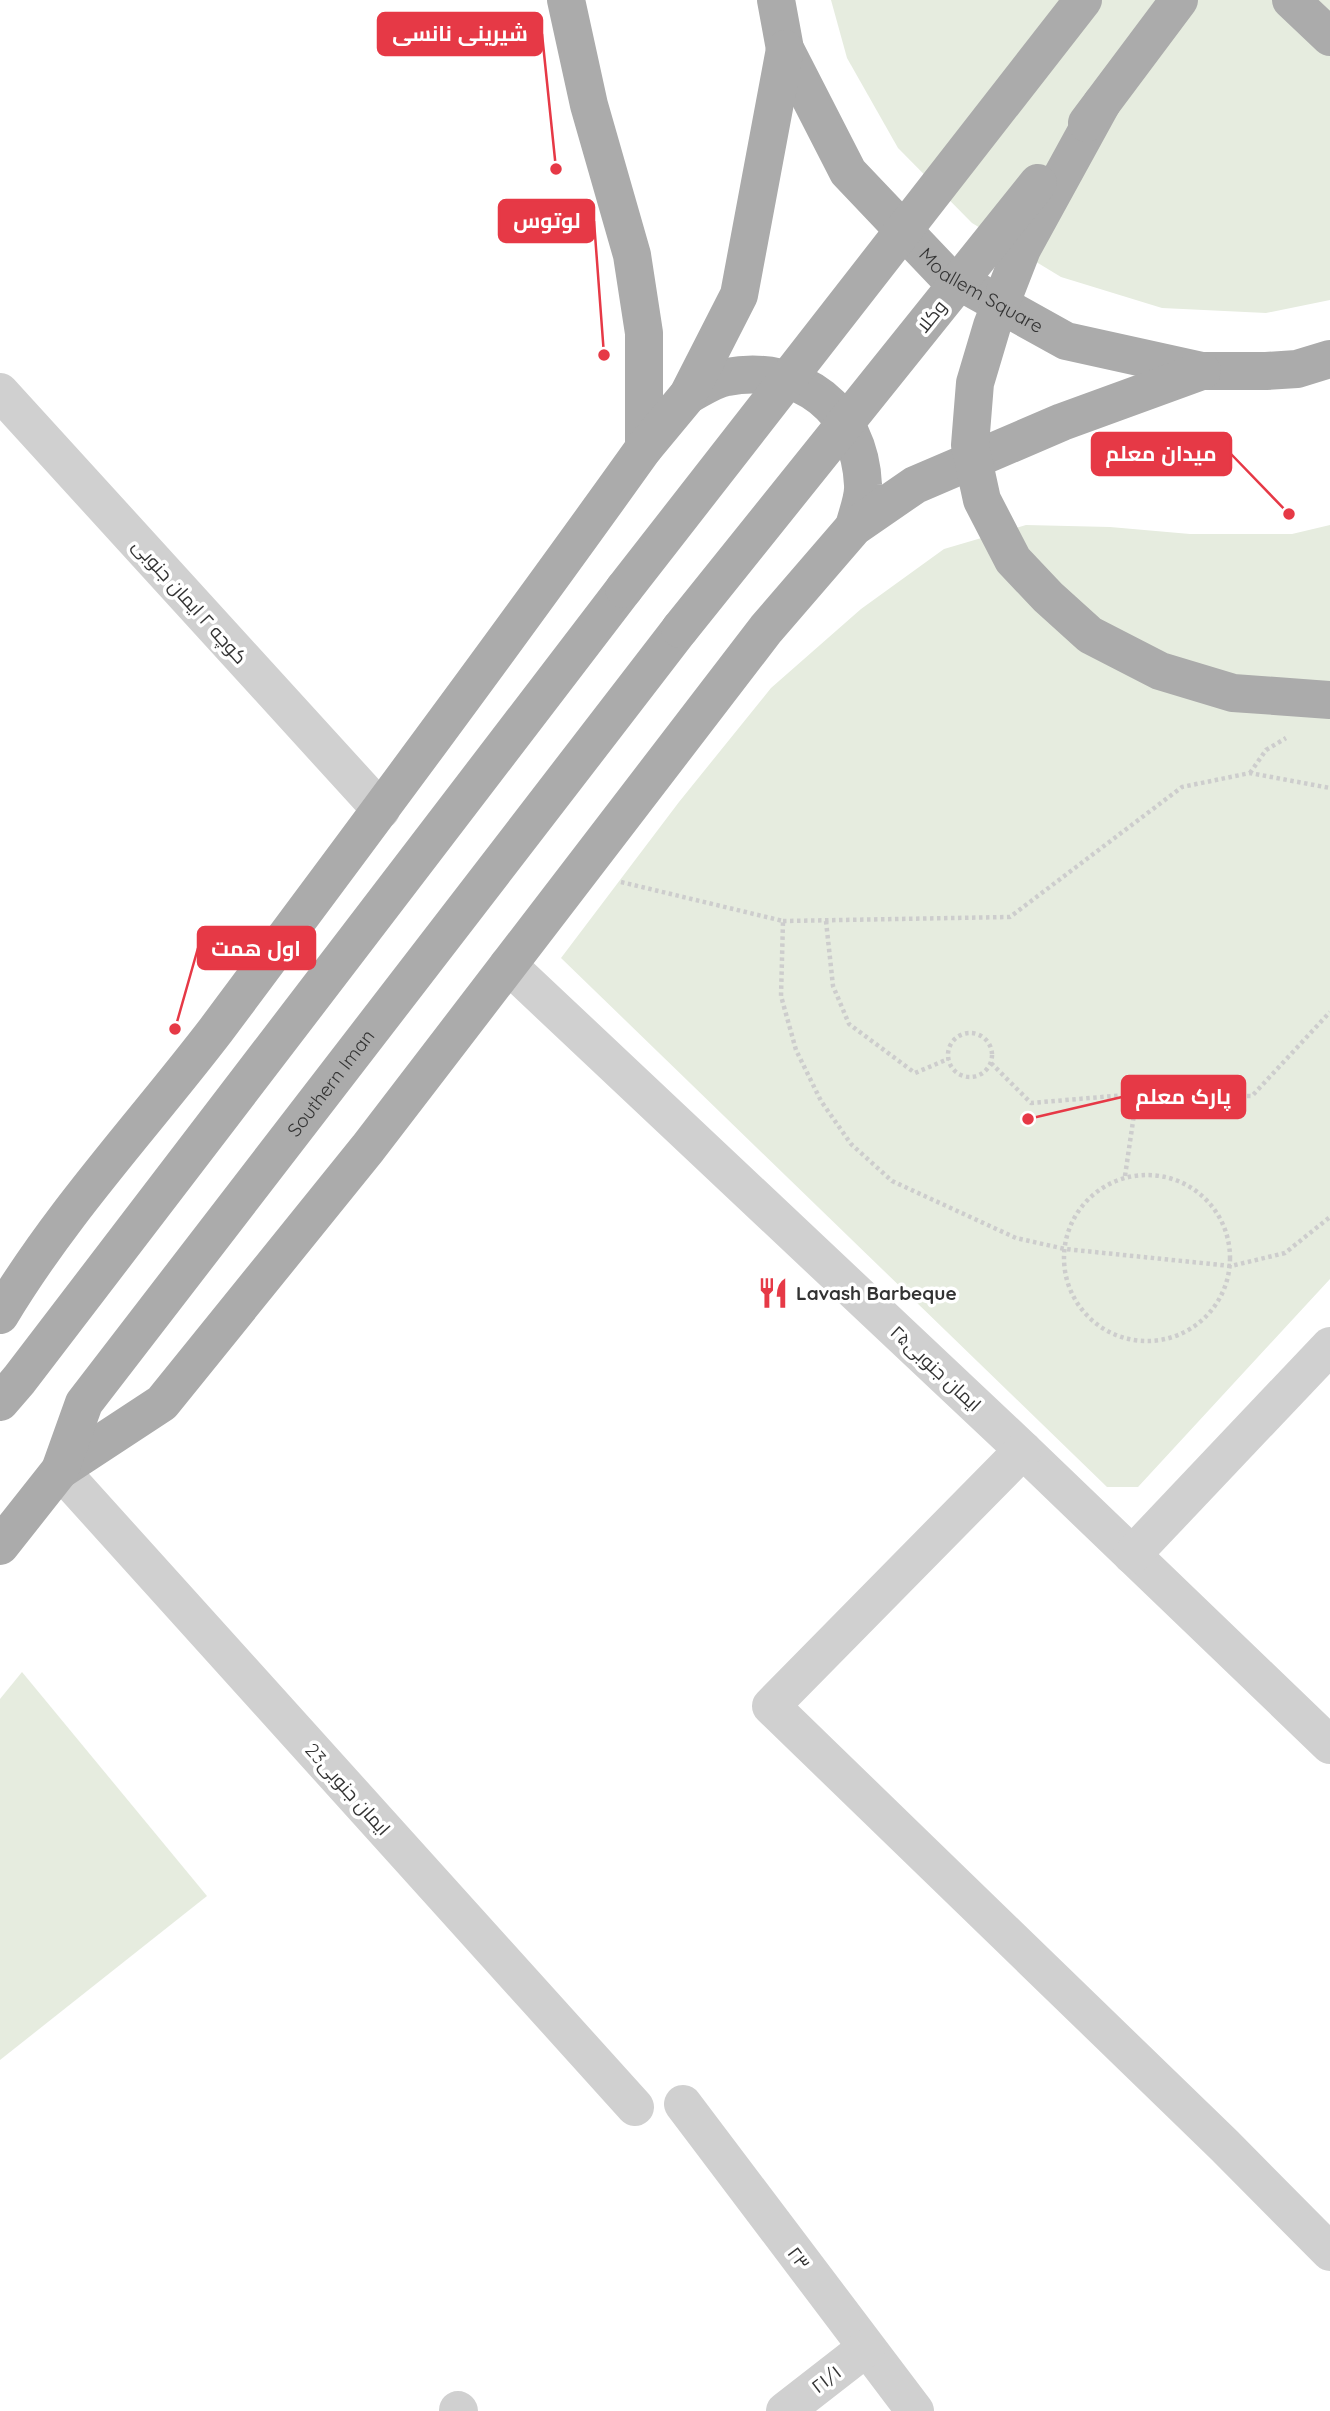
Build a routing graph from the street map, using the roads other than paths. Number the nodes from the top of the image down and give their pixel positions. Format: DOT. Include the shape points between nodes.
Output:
graph roads {
  1 [pos="566,0"];
  2 [pos="776,0"];
  3 [pos="1083,0"];
  4 [pos="1179,0"];
  5 [pos="1291,0"];
  6 [pos="1330,37"];
  7 [pos="785,49"];
  8 [pos="1102,103"];
  9 [pos="1319,369"];
  10 [pos="1202,371"];
  11 [pos="0,393"];
  12 [pos="688,395"];
  13 [pos="643,448"];
  14 [pos="854,527"];
  15 [pos="680,629"];
  16 [pos="1330,700"];
  17 [pos="381,810"];
  18 [pos="508,965"];
  19 [pos="0,1315"];
  20 [pos="1330,1346"];
  21 [pos="0,1402"];
  22 [pos="1023,1450"];
  23 [pos="60,1470"];
  24 [pos="0,1546"];
  25 [pos="1132,1555"];
  26 [pos="1330,1745"];
  27 [pos="683,2104"];
  28 [pos="635,2107"];
  29 [pos="1330,2252"];
  30 [pos="866,2348"];
  31 [pos="785,2411"];
  32 [pos="915,2411"];
  1 -- 13 [label="main road" via="589,105 632,256 643,333"];
  2 -- 7 [label="main road, Moallem Square"];
  3 -- 21 [label="main road, bridge"];
  4 -- 8 [label="main road, وکلا, bridge"];
  5 -- 6 [label="main road"];
  7 -- 10 [label="main road, Moallem Square" via="848,172 944,272 1066,341"];
  7 -- 12 [label="main road" via="739,295"];
  8 -- 15 [label="main road, وکلا, bridge"];
  8 -- 16 [label="main road, bridge" via="1022,249 992,326 975,383 970,445 982,499 1013,559 1090,635 1160,671 1233,693"];
  9 -- 10 [label="main road, Moallem Square"];
  10 -- 14 [label="main road" via="1062,422 915,485"];
  11 -- 17 [label="street, کوچه ۲ ایمان جنوبی"];
  12 -- 13 [label="main road"];
  12 -- 14 [label="main road" via="725,377 766,374 806,386 838,411 858,446 864,487"];
  13 -- 17 [label="main road"];
  14 -- 18 [label="main road" via="766,629"];
  15 -- 23 [label="main road, Southern Iman" via="84,1403"];
  17 -- 19 [label="main road" via="27,1270"];
  18 -- 22 [label="street, ایمان جنوبی۲۵"];
  18 -- 23 [label="main road" via="368,1148 162,1403"];
  20 -- 25 [label="street"];
  22 -- 25 [label="street, ایمان جنوبی۲۵"];
  22 -- 29 [label="street" via="771,1706"];
  23 -- 24 [label="main road, Southern Iman"];
  23 -- 28 [label="street, 23ایمان جنوبی"];
  25 -- 26 [label="street, ایمان جنوبی۲۵"];
  27 -- 30 [label="street, ۲۳"];
  30 -- 31 [label="street, ۲۱/۱"];
  30 -- 32 [label="street, ۲۳"];
}
